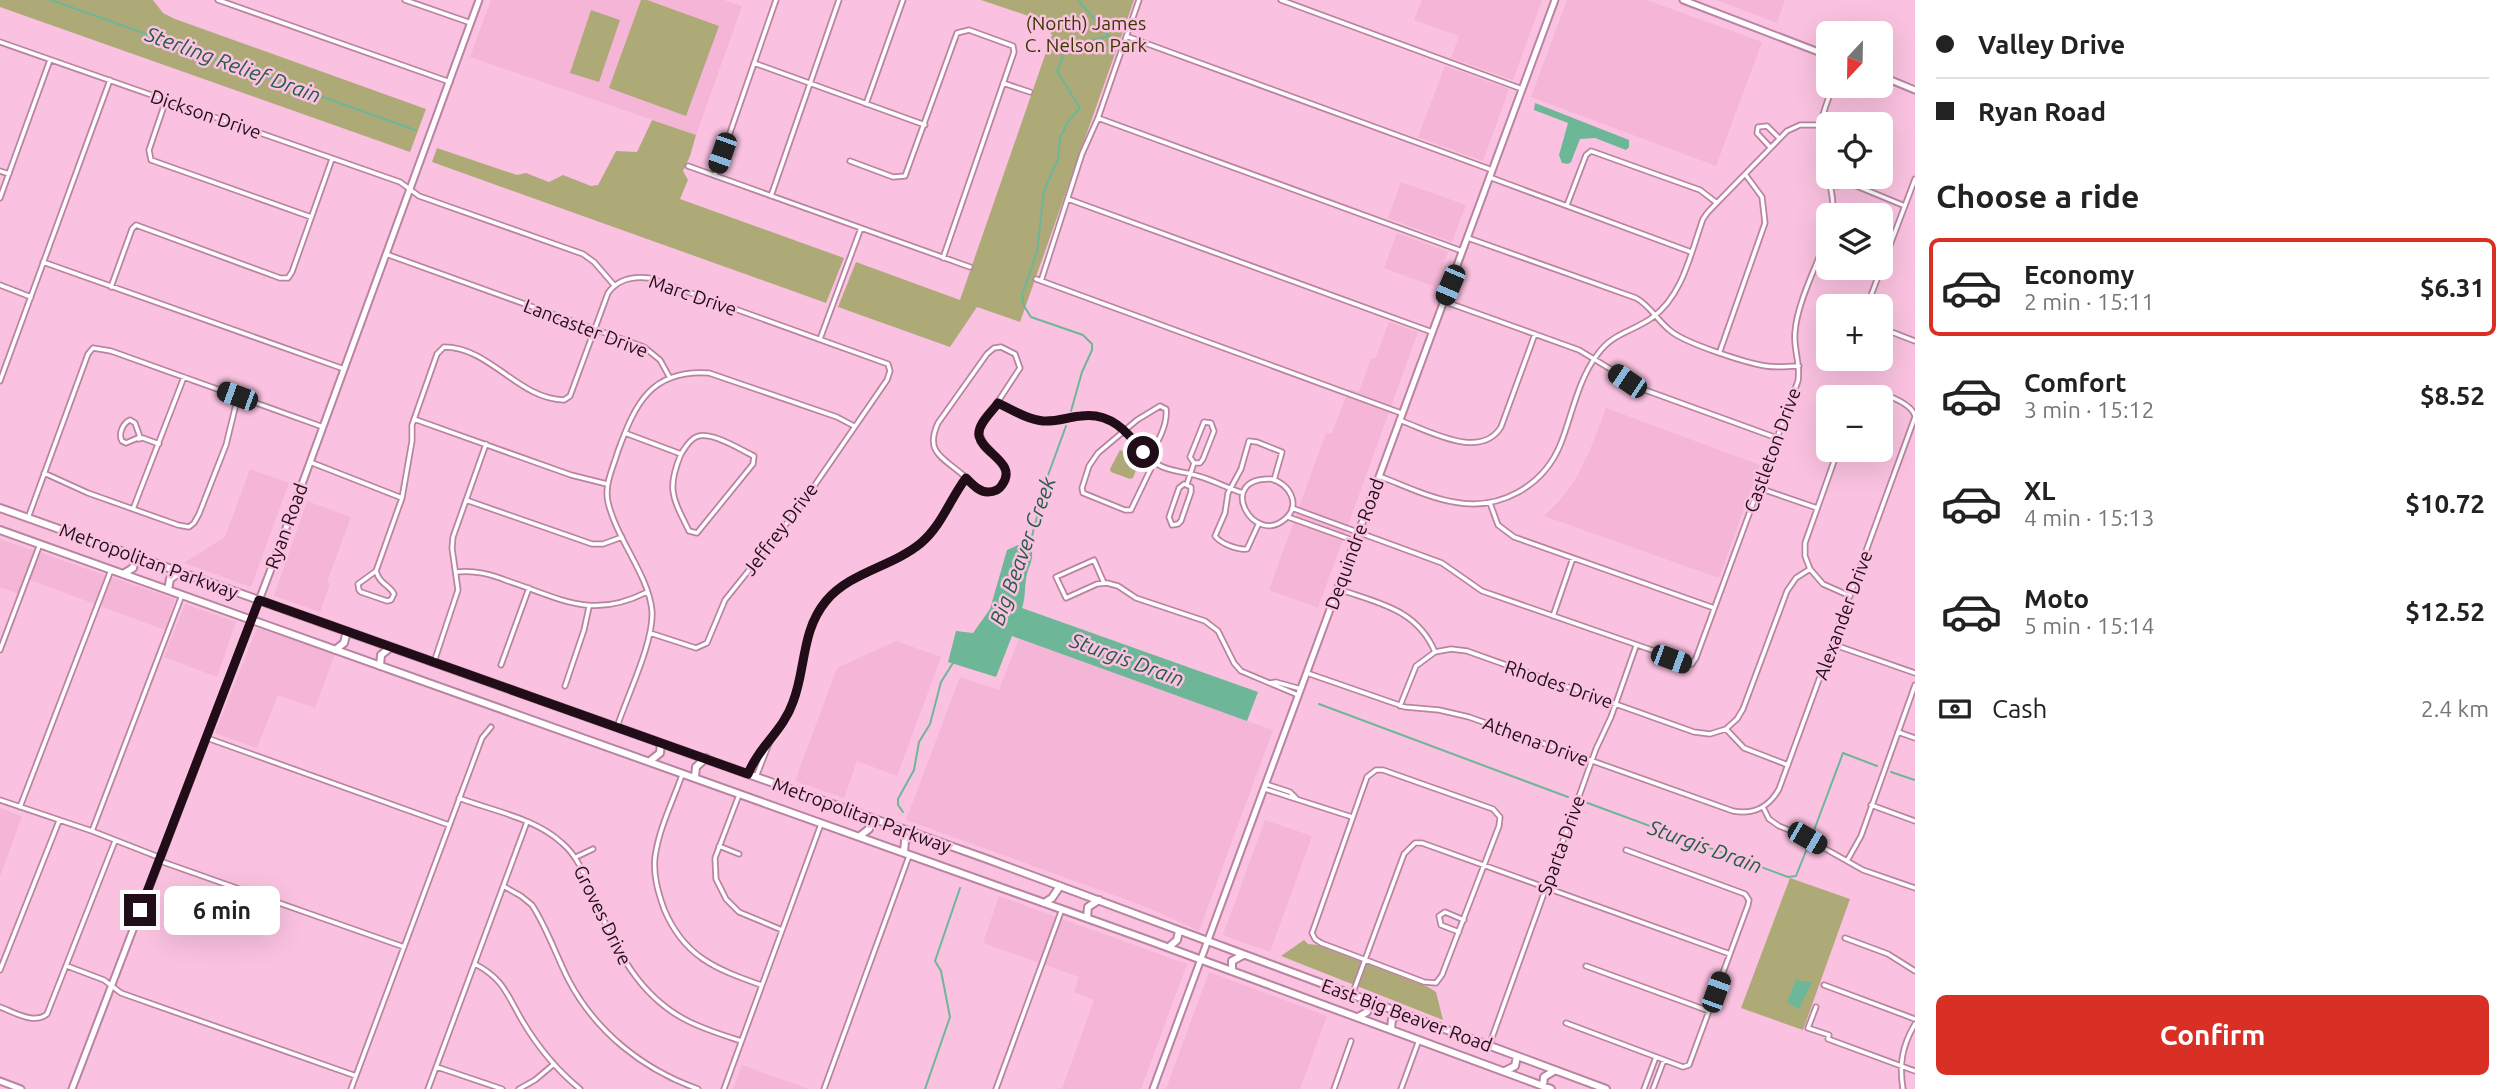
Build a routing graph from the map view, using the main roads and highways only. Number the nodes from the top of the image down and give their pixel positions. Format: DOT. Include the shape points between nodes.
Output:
graph roads {
  1 [pos="479,0"];
  2 [pos="1555,0"];
  3 [pos="1683,0"];
  4 [pos="1816,51"];
  5 [pos="1894,81"];
  6 [pos="1915,90"];
  7 [pos="0,508"];
  8 [pos="0,530"];
  9 [pos="136,556"];
  10 [pos="180,572"];
  11 [pos="123,574"];
  12 [pos="168,590"];
  13 [pos="259,600"];
  14 [pos="251,620"];
  15 [pos="347,631"];
  16 [pos="391,647"];
  17 [pos="335,650"];
  18 [pos="380,666"];
  19 [pos="661,743"];
  20 [pos="706,758"];
  21 [pos="650,761"];
  22 [pos="695,777"];
  23 [pos="871,818"];
  24 [pos="915,833"];
  25 [pos="860,836"];
  26 [pos="907,853"];
  27 [pos="1060,886"];
  28 [pos="1099,900"];
  29 [pos="1044,903"];
  30 [pos="1087,918"];
  31 [pos="1179,931"];
  32 [pos="1208,941"];
  33 [pos="1169,947"];
  34 [pos="1245,955"];
  35 [pos="1202,959"];
  36 [pos="1232,971"];
  37 [pos="1369,1001"];
  38 [pos="1403,1014"];
  39 [pos="1357,1017"];
  40 [pos="1391,1029"];
  41 [pos="1517,1056"];
  42 [pos="1556,1071"];
  43 [pos="1503,1072"];
  44 [pos="0,1081"];
  45 [pos="1543,1088"];
  46 [pos="21,1089"];
  47 [pos="72,1089"];
  48 [pos="1153,1089"];
  49 [pos="1551,1089"];
  50 [pos="1606,1089"];
  1 -- 13 [label="main road, Ryan Road"];
  2 -- 32 [label="main road, Dequindre Road"];
  3 -- 4 [label="main road"];
  5 -- 6 [label="main road"];
  7 -- 9 [label="main road, Metropolitan Parkway"];
  8 -- 11 [label="main road, Metropolitan Parkway"];
  9 -- 10 [label="main road, Metropolitan Parkway"];
  9 -- 11 [label="main road" via="133,568"];
  10 -- 12 [label="main road" via="170,579"];
  10 -- 13 [label="main road, Metropolitan Parkway"];
  11 -- 12 [label="main road, Metropolitan Parkway"];
  12 -- 14 [label="main road, Metropolitan Parkway"];
  13 -- 14 [label="main road, Ryan Road"];
  13 -- 15 [label="main road, Metropolitan Parkway"];
  14 -- 17 [label="main road, Metropolitan Parkway"];
  14 -- 47 [label="main road, Ryan Road"];
  15 -- 16 [label="main road, Metropolitan Parkway"];
  15 -- 17 [label="main road"];
  16 -- 18 [label="main road" via="381,655"];
  16 -- 19 [label="main road, Metropolitan Parkway"];
  17 -- 18 [label="main road, Metropolitan Parkway"];
  18 -- 21 [label="main road, Metropolitan Parkway"];
  19 -- 20 [label="main road, Metropolitan Parkway"];
  19 -- 21 [label="main road" via="660,753"];
  20 -- 22 [label="main road" via="696,766"];
  20 -- 23 [label="main road, Metropolitan Parkway"];
  21 -- 22 [label="main road, Metropolitan Parkway"];
  22 -- 25 [label="main road, Metropolitan Parkway"];
  23 -- 24 [label="main road, Metropolitan Parkway"];
  23 -- 25 [label="main road" via="869,829"];
  24 -- 26 [label="main road" via="905,841"];
  24 -- 27 [label="main road, Metropolitan Parkway"];
  25 -- 26 [label="main road, Metropolitan Parkway"];
  26 -- 29 [label="main road, Metropolitan Parkway"];
  27 -- 28 [label="main road, Metropolitan Parkway"];
  27 -- 29 [label="main road"];
  28 -- 30 [label="main road" via="1088,907"];
  28 -- 31 [label="main road, Metropolitan Parkway"];
  29 -- 30 [label="main road, Metropolitan Parkway"];
  30 -- 33 [label="main road, Metropolitan Parkway"];
  31 -- 32 [label="main road, Metropolitan Parkway"];
  31 -- 33 [label="main road"];
  32 -- 34 [label="main road, East Big Beaver Road"];
  32 -- 35 [label="main road, Dequindre Road"];
  33 -- 35 [label="main road, Metropolitan Parkway"];
  34 -- 36 [label="main road" via="1233,961"];
  34 -- 37 [label="main road, East Big Beaver Road"];
  35 -- 36 [label="main road, East Big Beaver Road"];
  35 -- 48 [label="main road, Dequindre Road"];
  36 -- 39 [label="main road, East Big Beaver Road"];
  37 -- 38 [label="main road, East Big Beaver Road"];
  37 -- 39 [label="main road" via="1367,1012"];
  38 -- 40 [label="main road" via="1392,1019"];
  38 -- 41 [label="main road, East Big Beaver Road"];
  39 -- 40 [label="main road, East Big Beaver Road"];
  40 -- 43 [label="main road, East Big Beaver Road"];
  41 -- 42 [label="main road, East Big Beaver Road"];
  41 -- 43 [label="main road" via="1515,1066"];
  42 -- 45 [label="main road" via="1546,1075"];
  42 -- 50 [label="main road, East Big Beaver Road"];
  43 -- 45 [label="main road, East Big Beaver Road"];
  44 -- 46 [label="main road"];
  45 -- 49 [label="main road, East Big Beaver Road"];
}
